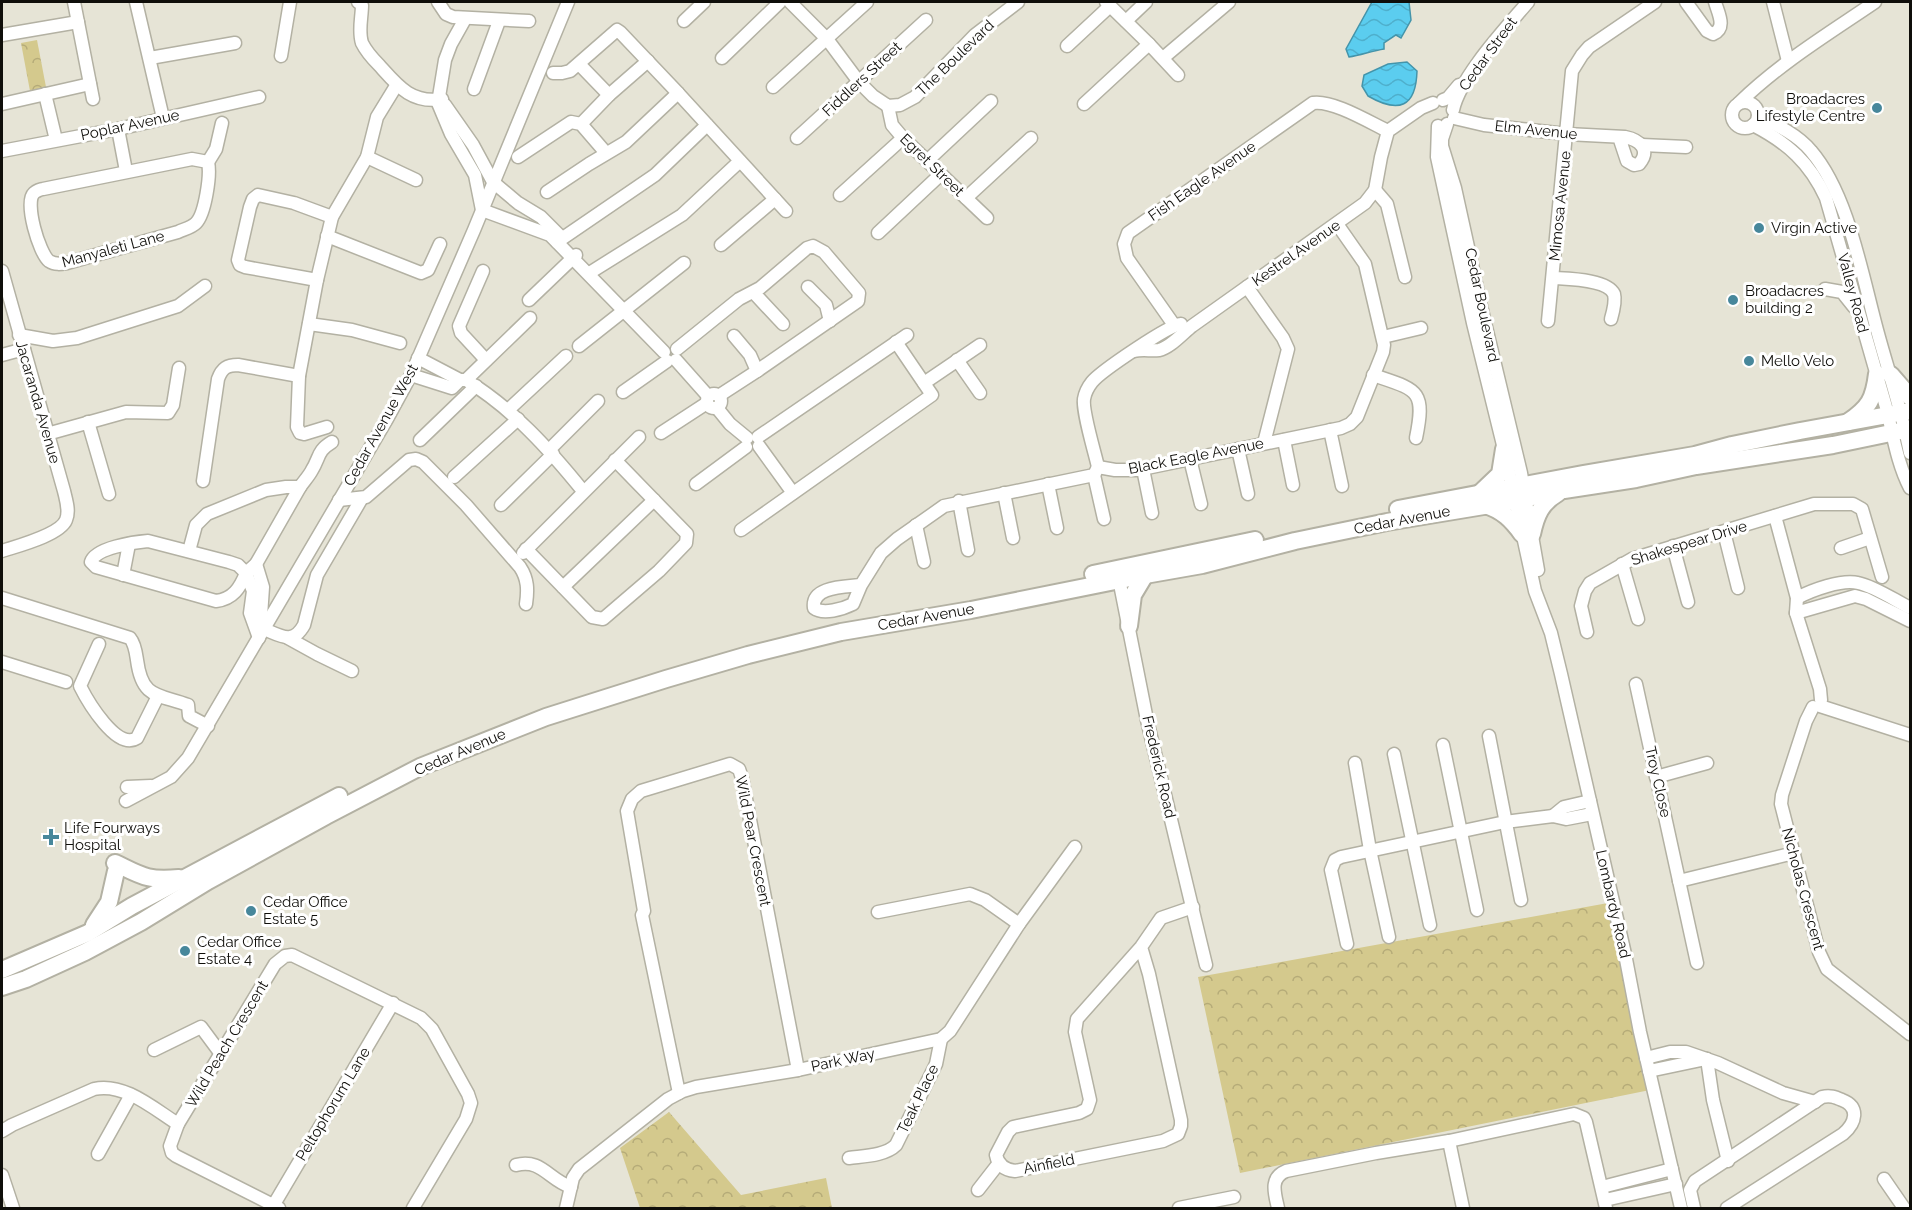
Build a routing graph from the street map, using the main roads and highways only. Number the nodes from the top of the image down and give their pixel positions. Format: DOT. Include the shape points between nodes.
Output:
graph roads {
  1 [pos="1911,397"];
  2 [pos="1900,413"];
  3 [pos="1848,423"];
  4 [pos="1903,430"];
  5 [pos="1504,449"];
  6 [pos="1564,490"];
  7 [pos="1519,494"];
  8 [pos="1482,500"];
  9 [pos="1118,574"];
  10 [pos="1144,575"];
  11 [pos="1129,626"];
  12 [pos="184,878"];
  13 [pos="88,933"];
  14 [pos="2,970"];
  15 [pos="2,987"];
  1 -- 3 [label="main road" via="1884,374 1868,406"];
  2 -- 3 [label="main road, Cedar Avenue"];
  3 -- 7 [label="main road, Cedar Avenue" via="1583,474"];
  4 -- 6 [label="main road, Cedar Avenue"];
  5 -- 8 [label="main road" via="1500,474"];
  6 -- 7 [label="main road, Cedar Avenue"];
  6 -- 8 [label="main road" via="1548,499 1527,534"];
  7 -- 8 [label="main road, Cedar Avenue"];
  8 -- 9 [label="main road, Cedar Avenue" via="1425,503"];
  8 -- 10 [label="main road, Cedar Avenue"];
  9 -- 10 [label="main road, Cedar Avenue"];
  9 -- 12 [label="main road, Cedar Avenue" via="886,617 739,651 594,695 432,755 342,795"];
  9 -- 15 [label="main road, Cedar Avenue" via="971,610 832,634 738,658 546,717 420,767 85,952"];
  10 -- 11 [label="main road" via="1133,595"];
  12 -- 13 [label="main road, Cedar Avenue"];
  12 -- 13 [label="main road" via="148,879 115,867 109,902"];
  13 -- 14 [label="main road, Cedar Avenue"];
}
